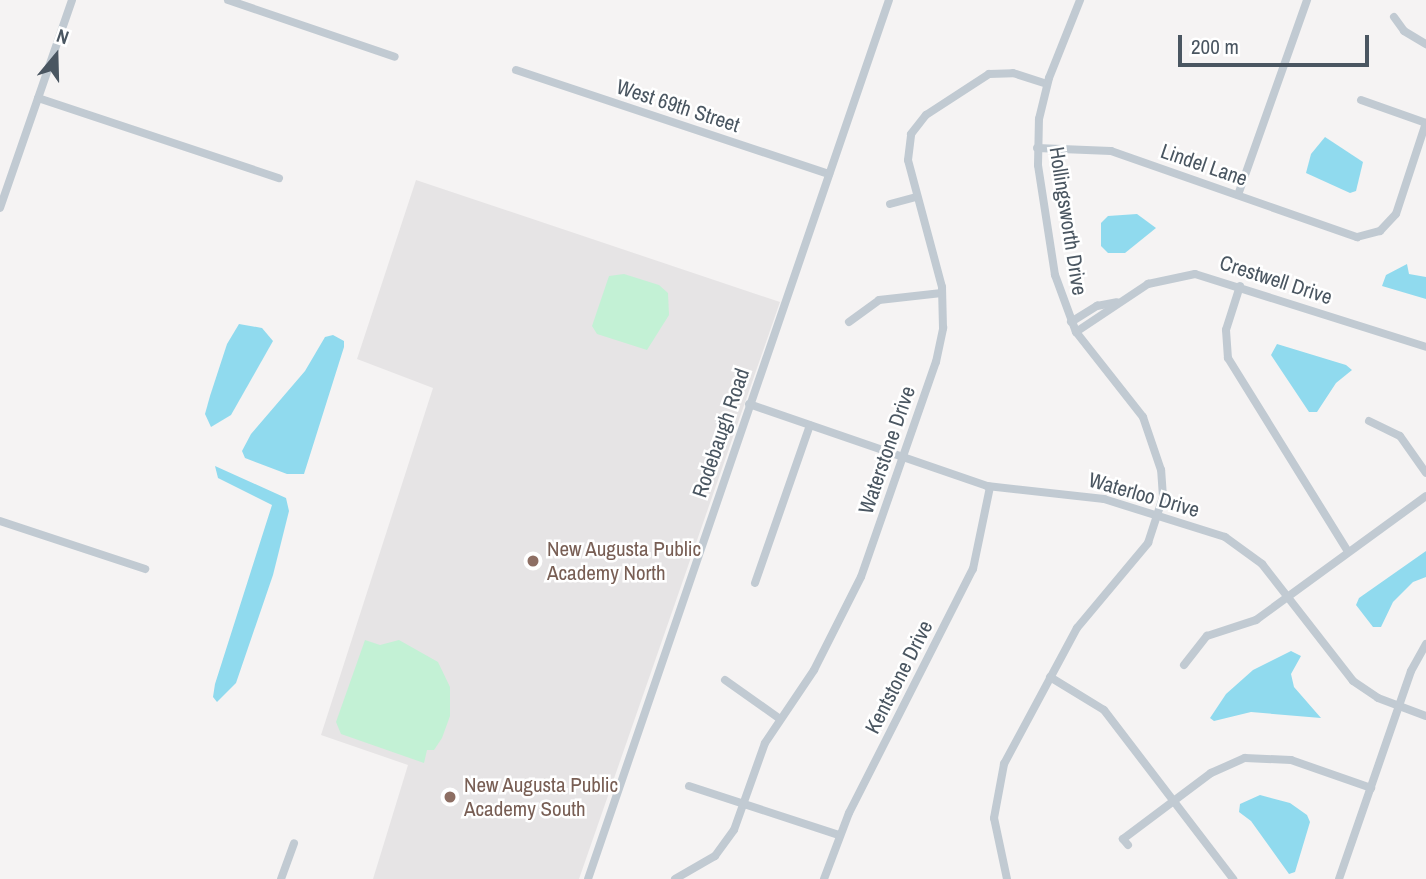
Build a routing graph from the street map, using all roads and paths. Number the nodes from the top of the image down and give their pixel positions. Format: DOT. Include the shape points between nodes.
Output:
graph roads {
  1 [pos="72,0"];
  2 [pos="228,0"];
  3 [pos="889,0"];
  4 [pos="1080,0"];
  5 [pos="1307,0"];
  6 [pos="1394,17"];
  7 [pos="1425,40"];
  8 [pos="396,57"];
  9 [pos="516,71"];
  10 [pos="1046,84"];
  11 [pos="38,98"];
  12 [pos="1361,100"];
  13 [pos="1426,123"];
  14 [pos="1038,148"];
  15 [pos="829,174"];
  16 [pos="279,178"];
  17 [pos="1238,195"];
  18 [pos="917,197"];
  19 [pos="890,204"];
  20 [pos="0,208"];
  21 [pos="1240,286"];
  22 [pos="942,293"];
  23 [pos="1117,302"];
  24 [pos="849,322"];
  25 [pos="1071,322"];
  26 [pos="1076,332"];
  27 [pos="1426,347"];
  28 [pos="749,404"];
  29 [pos="1369,421"];
  30 [pos="810,425"];
  31 [pos="903,457"];
  32 [pos="1426,473"];
  33 [pos="990,487"];
  34 [pos="1426,496"];
  35 [pos="1160,517"];
  36 [pos="0,521"];
  37 [pos="1347,550"];
  38 [pos="145,569"];
  39 [pos="755,583"];
  40 [pos="1287,597"];
  41 [pos="1426,644"];
  42 [pos="1184,665"];
  43 [pos="1050,677"];
  44 [pos="725,680"];
  45 [pos="1399,707"];
  46 [pos="1426,716"];
  47 [pos="780,719"];
  48 [pos="689,786"];
  49 [pos="1371,788"];
  50 [pos="1174,801"];
  51 [pos="744,804"];
  52 [pos="839,835"];
  53 [pos="294,843"];
  54 [pos="1128,845"];
  55 [pos="281,879"];
  56 [pos="588,879"];
  57 [pos="675,879"];
  58 [pos="824,879"];
  59 [pos="1007,879"];
  60 [pos="1233,879"];
  61 [pos="1339,879"];
  1 -- 11 [label="street"];
  2 -- 8 [label="street"];
  3 -- 15 [label="street, Rodebaugh Road"];
  4 -- 10 [label="street, Hollingsworth Drive"];
  5 -- 17 [label="street"];
  6 -- 7 [label="street"];
  9 -- 15 [label="street, West 69th Street"];
  10 -- 14 [label="street, Hollingsworth Drive"];
  10 -- 18 [label="street, Waterstone Drive" via="1013,74 989,74 921,119 907,148"];
  11 -- 16 [label="street"];
  11 -- 20 [label="street"];
  12 -- 13 [label="street"];
  13 -- 17 [label="street, Lindel Lane" via="1419,156 1392,219 1377,232 1354,237"];
  14 -- 17 [label="street, Lindel Lane" via="1105,150"];
  14 -- 25 [label="street, Hollingsworth Drive" via="1056,281"];
  15 -- 28 [label="street, Rodebaugh Road"];
  18 -- 19 [label="street"];
  18 -- 22 [label="street, Waterstone Drive"];
  21 -- 23 [label="street, Crestwell Drive" via="1210,276 1178,275 1153,282"];
  21 -- 27 [label="street, Crestwell Drive"];
  21 -- 37 [label="street" via="1226,330 1228,358"];
  22 -- 24 [label="street" via="879,300"];
  22 -- 31 [label="street, Waterstone Drive" via="939,351"];
  23 -- 25 [label="street, Crestwell Drive" via="1097,306"];
  23 -- 26 [label="street, Crestwell Drive" via="1110,312"];
  25 -- 26 [label="street, Hollingsworth Drive"];
  26 -- 35 [label="street, Hollingsworth Drive" via="1132,399 1148,428 1163,479"];
  28 -- 30 [label="street, Waterloo Drive"];
  28 -- 56 [label="street, Rodebaugh Road"];
  29 -- 32 [label="street" via="1400,436"];
  30 -- 31 [label="street, Waterloo Drive"];
  30 -- 39 [label="street"];
  31 -- 33 [label="street, Waterloo Drive"];
  31 -- 47 [label="street, Waterstone Drive" via="861,577 814,670"];
  33 -- 35 [label="street, Waterloo Drive" via="1085,495"];
  33 -- 52 [label="street, Kentstone Drive" via="971,575"];
  34 -- 37 [label="street"];
  35 -- 40 [label="street, Waterloo Drive" via="1233,541 1262,564"];
  35 -- 43 [label="street, Hollingsworth Drive" via="1143,551 1084,617"];
  36 -- 38 [label="street"];
  37 -- 40 [label="street"];
  40 -- 42 [label="street" via="1254,621 1210,634"];
  40 -- 45 [label="street, Waterloo Drive" via="1353,681"];
  41 -- 45 [label="street"];
  43 -- 50 [label="street" via="1104,710"];
  43 -- 59 [label="street, Hollingsworth Drive" via="998,784 995,829"];
  44 -- 47 [label="street"];
  45 -- 46 [label="street, Waterloo Drive"];
  45 -- 49 [label="street"];
  47 -- 51 [label="street, Waterstone Drive" via="763,746"];
  48 -- 51 [label="street"];
  49 -- 50 [label="street" via="1291,760 1264,756 1222,767"];
  49 -- 61 [label="street"];
  50 -- 54 [label="street" via="1123,839"];
  50 -- 60 [label="street"];
  51 -- 52 [label="street"];
  51 -- 57 [label="street, Waterstone Drive" via="724,846"];
  52 -- 58 [label="street, Kentstone Drive"];
  53 -- 55 [label="street"];
}
